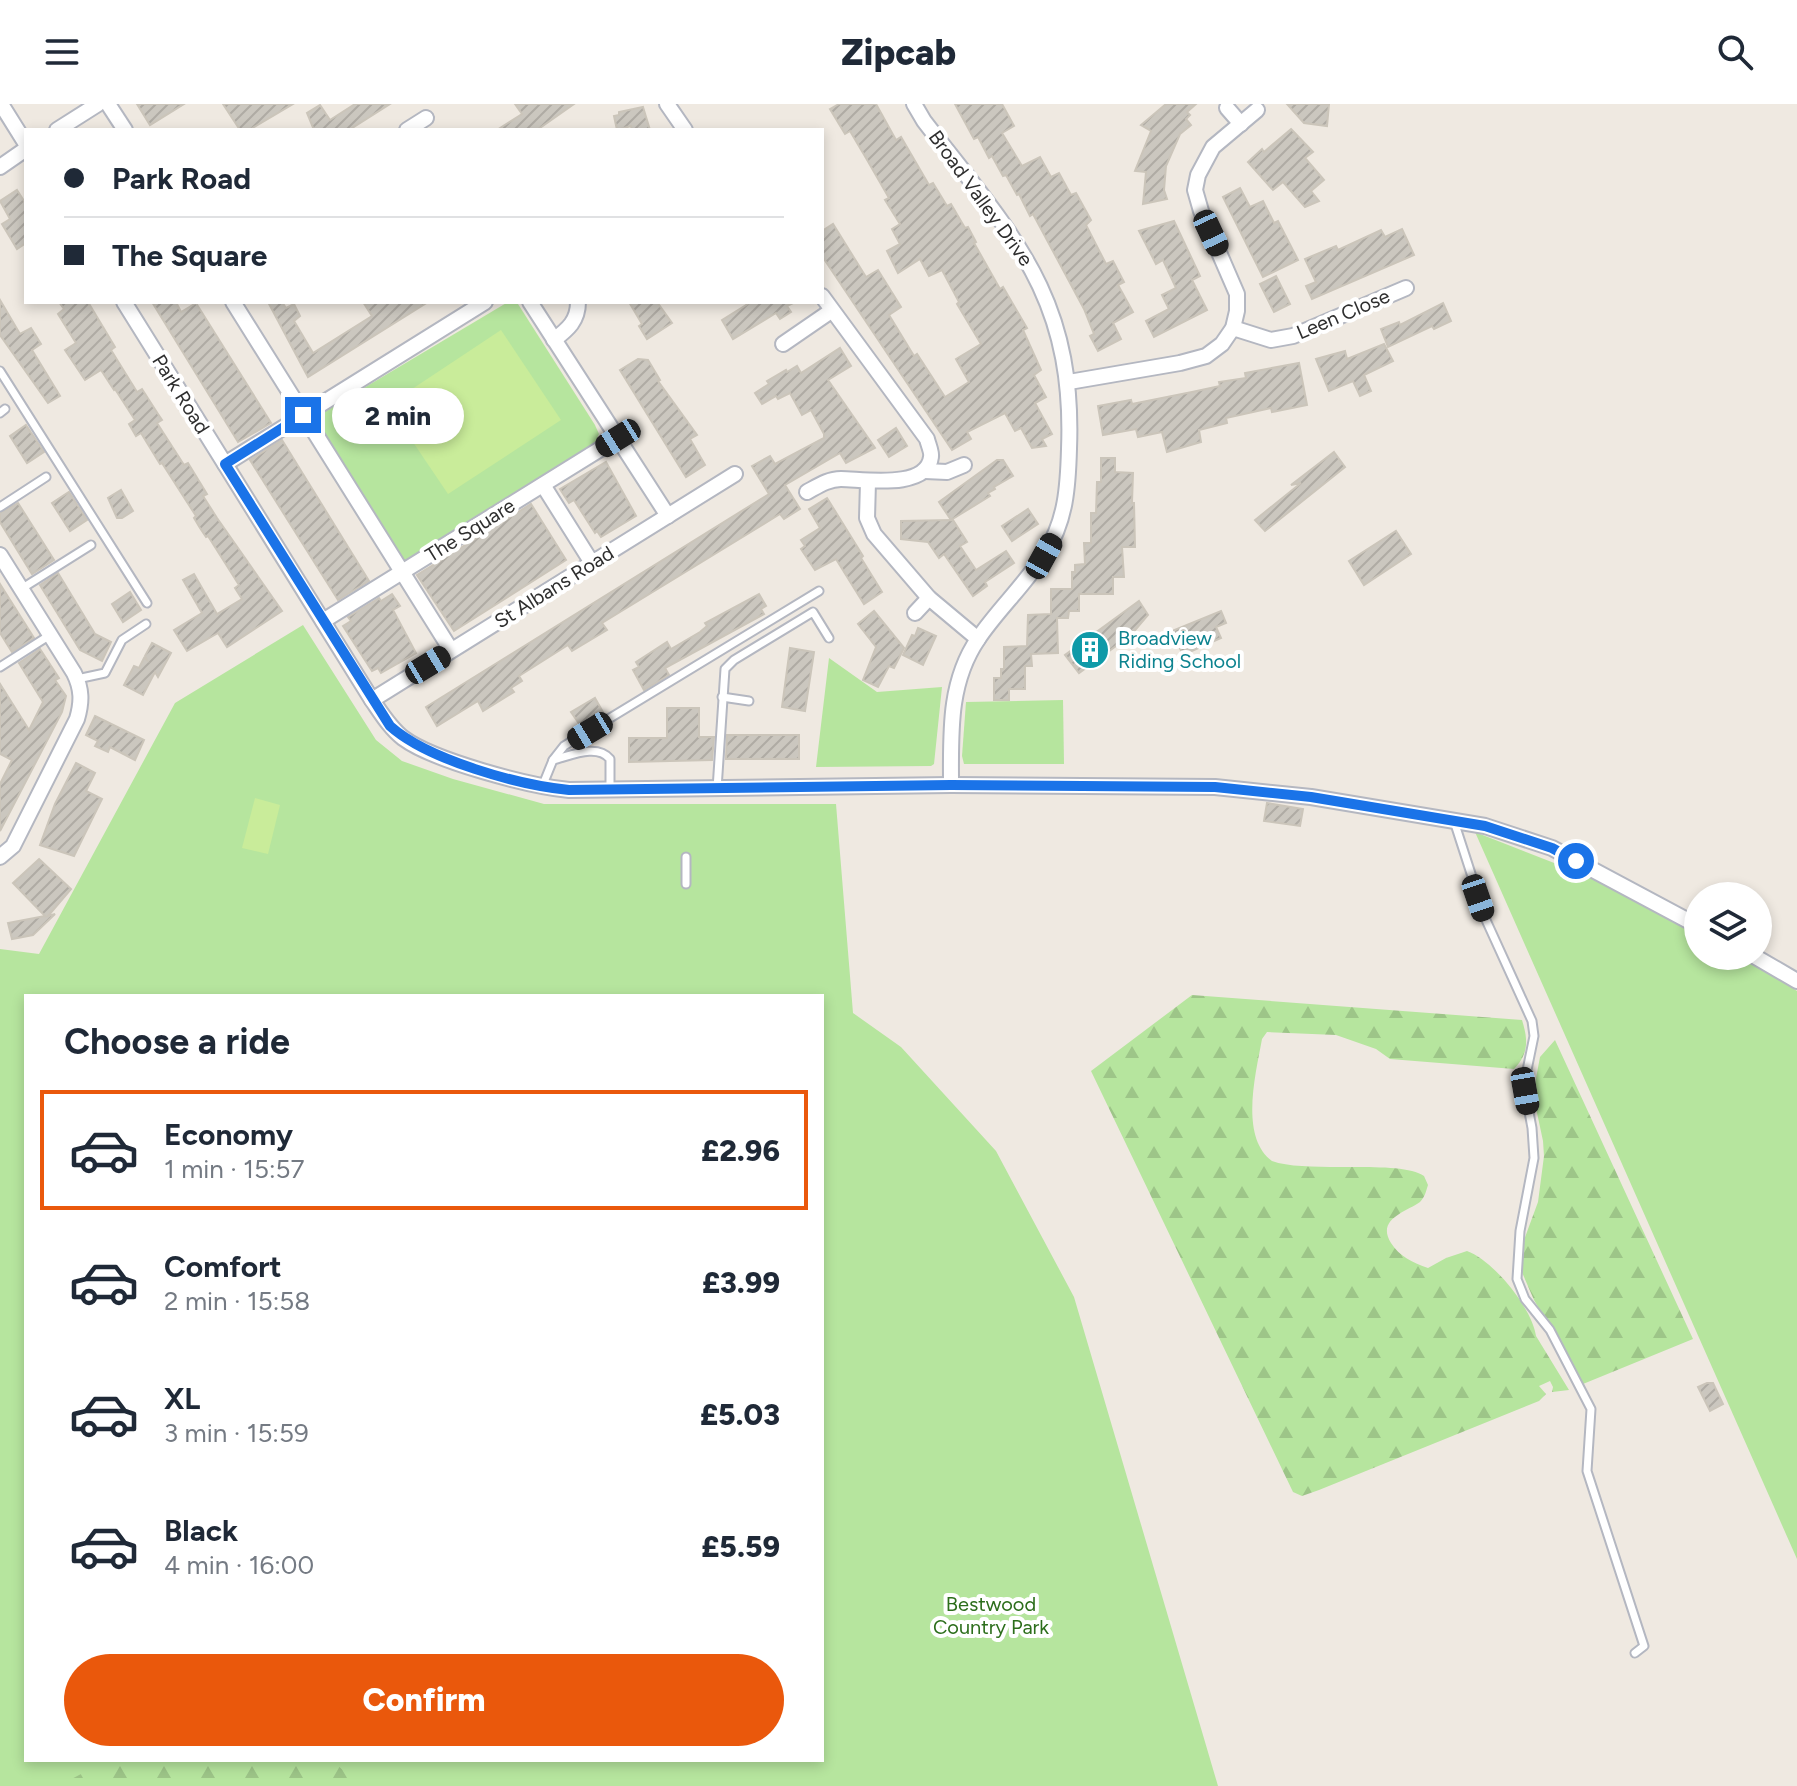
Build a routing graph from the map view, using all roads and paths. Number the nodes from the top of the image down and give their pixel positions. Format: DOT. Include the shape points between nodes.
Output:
graph roads {
  1 [pos="1,104"];
  2 [pos="98,104"];
  3 [pos="108,104"];
  4 [pos="667,104"];
  5 [pos="914,104"];
  6 [pos="1227,108"];
  7 [pos="1257,110"];
  8 [pos="426,118"];
  9 [pos="1241,124"];
  10 [pos="60,128"];
  11 [pos="124,128"];
  12 [pos="410,128"];
  13 [pos="684,128"];
  14 [pos="24,144"];
  15 [pos="24,149"];
  16 [pos="0,167"];
  17 [pos="1406,288"];
  18 [pos="824,299"];
  19 [pos="128,304"];
  20 [pos="234,304"];
  21 [pos="482,304"];
  22 [pos="531,304"];
  23 [pos="578,304"];
  24 [pos="831,311"];
  25 [pos="1233,328"];
  26 [pos="554,340"];
  27 [pos="783,344"];
  28 [pos="0,371"];
  29 [pos="1069,382"];
  30 [pos="303,415"];
  31 [pos="618,438"];
  32 [pos="225,464"];
  33 [pos="964,465"];
  34 [pos="925,471"];
  35 [pos="735,474"];
  36 [pos="46,477"];
  37 [pos="868,482"];
  38 [pos="543,485"];
  39 [pos="807,492"];
  40 [pos="0,507"];
  41 [pos="668,516"];
  42 [pos="91,545"];
  43 [pos="592,563"];
  44 [pos="3,565"];
  45 [pos="402,572"];
  46 [pos="21,589"];
  47 [pos="819,591"];
  48 [pos="929,598"];
  49 [pos="147,603"];
  50 [pos="915,613"];
  51 [pos="323,621"];
  52 [pos="146,624"];
  53 [pos="50,635"];
  54 [pos="829,638"];
  55 [pos="978,639"];
  56 [pos="451,650"];
  57 [pos="0,667"];
  58 [pos="77,679"];
  59 [pos="722,697"];
  60 [pos="372,700"];
  61 [pos="749,701"];
  62 [pos="553,760"];
  63 [pos="951,785"];
  64 [pos="542,787"];
  65 [pos="717,789"];
  66 [pos="610,790"];
  67 [pos="1454,821"];
  68 [pos="0,857"];
  69 [pos="686,857"];
  70 [pos="686,884"];
  71 [pos="1684,919"];
  72 [pos="1772,966"];
  73 [pos="1797,981"];
  74 [pos="1635,1653"];
  1 -- 14 [label="street"];
  2 -- 10 [label="street"];
  3 -- 11 [label="street"];
  4 -- 13 [label="street"];
  5 -- 29 [label="street, Broad Valley Drive" via="1033,269 1055,319"];
  6 -- 9 [label="street"];
  7 -- 9 [label="street"];
  8 -- 12 [label="street"];
  9 -- 25 [label="street" via="1213,147 1195,190 1237,294"];
  15 -- 16 [label="street"];
  17 -- 25 [label="street, Leen Close" via="1293,336 1271,340"];
  18 -- 24 [label="street"];
  19 -- 32 [label="street, Park Road"];
  20 -- 30 [label="street"];
  21 -- 30 [label="street"];
  22 -- 26 [label="street"];
  23 -- 26 [label="street" via="571,326"];
  24 -- 27 [label="street"];
  24 -- 34 [label="street" via="927,439 931,457"];
  25 -- 29 [label="street" via="1206,356"];
  26 -- 31 [label="street"];
  28 -- 49 [label="lane"];
  29 -- 55 [label="street, Broad Valley Drive" via="1067,493 1057,532"];
  30 -- 32 [label="street"];
  30 -- 45 [label="street"];
  31 -- 38 [label="street, The Square"];
  31 -- 41 [label="street"];
  32 -- 51 [label="street, Park Road"];
  33 -- 34 [label="street" via="947,472"];
  34 -- 37 [label="street"];
  35 -- 41 [label="street, St Albans Road"];
  36 -- 40 [label="lane"];
  37 -- 39 [label="street" via="828,481"];
  37 -- 48 [label="street" via="867,518 874,534"];
  38 -- 43 [label="street"];
  38 -- 45 [label="street, The Square"];
  41 -- 43 [label="street, St Albans Road"];
  42 -- 46 [label="lane"];
  43 -- 56 [label="street, St Albans Road"];
  44 -- 46 [label="street"];
  45 -- 51 [label="street, The Square"];
  45 -- 56 [label="street"];
  46 -- 53 [label="street"];
  47 -- 62 [label="lane" via="564,746"];
  48 -- 50 [label="street"];
  48 -- 55 [label="street"];
  51 -- 60 [label="street, Park Road"];
  52 -- 58 [label="lane" via="122,640 105,673"];
  53 -- 57 [label="lane"];
  53 -- 58 [label="street"];
  54 -- 59 [label="lane" via="813,612 734,660 725,669"];
  55 -- 63 [label="street, Broad Valley Drive" via="955,691"];
  56 -- 60 [label="street, St Albans Road"];
  58 -- 68 [label="street" via="77,719 13,846"];
  59 -- 61 [label="lane"];
  59 -- 65 [label="lane"];
  60 -- 64 [label="street, Park Road" via="405,739 438,756"];
  62 -- 64 [label="lane"];
  62 -- 66 [label="lane" via="604,752 612,768"];
  63 -- 65 [label="street, Park Road"];
  63 -- 67 [label="street, Park Road" via="1215,787"];
  64 -- 66 [label="street, Park Road"];
  65 -- 66 [label="street, Park Road"];
  67 -- 71 [label="street, Park Road" via="1552,848"];
  67 -- 74 [label="lane" via="1486,920 1532,1021 1525,1091 1534,1158 1517,1279 1591,1409 1587,1471 1644,1646"];
  69 -- 70 [label="lane"];
  72 -- 73 [label="street"];
}
